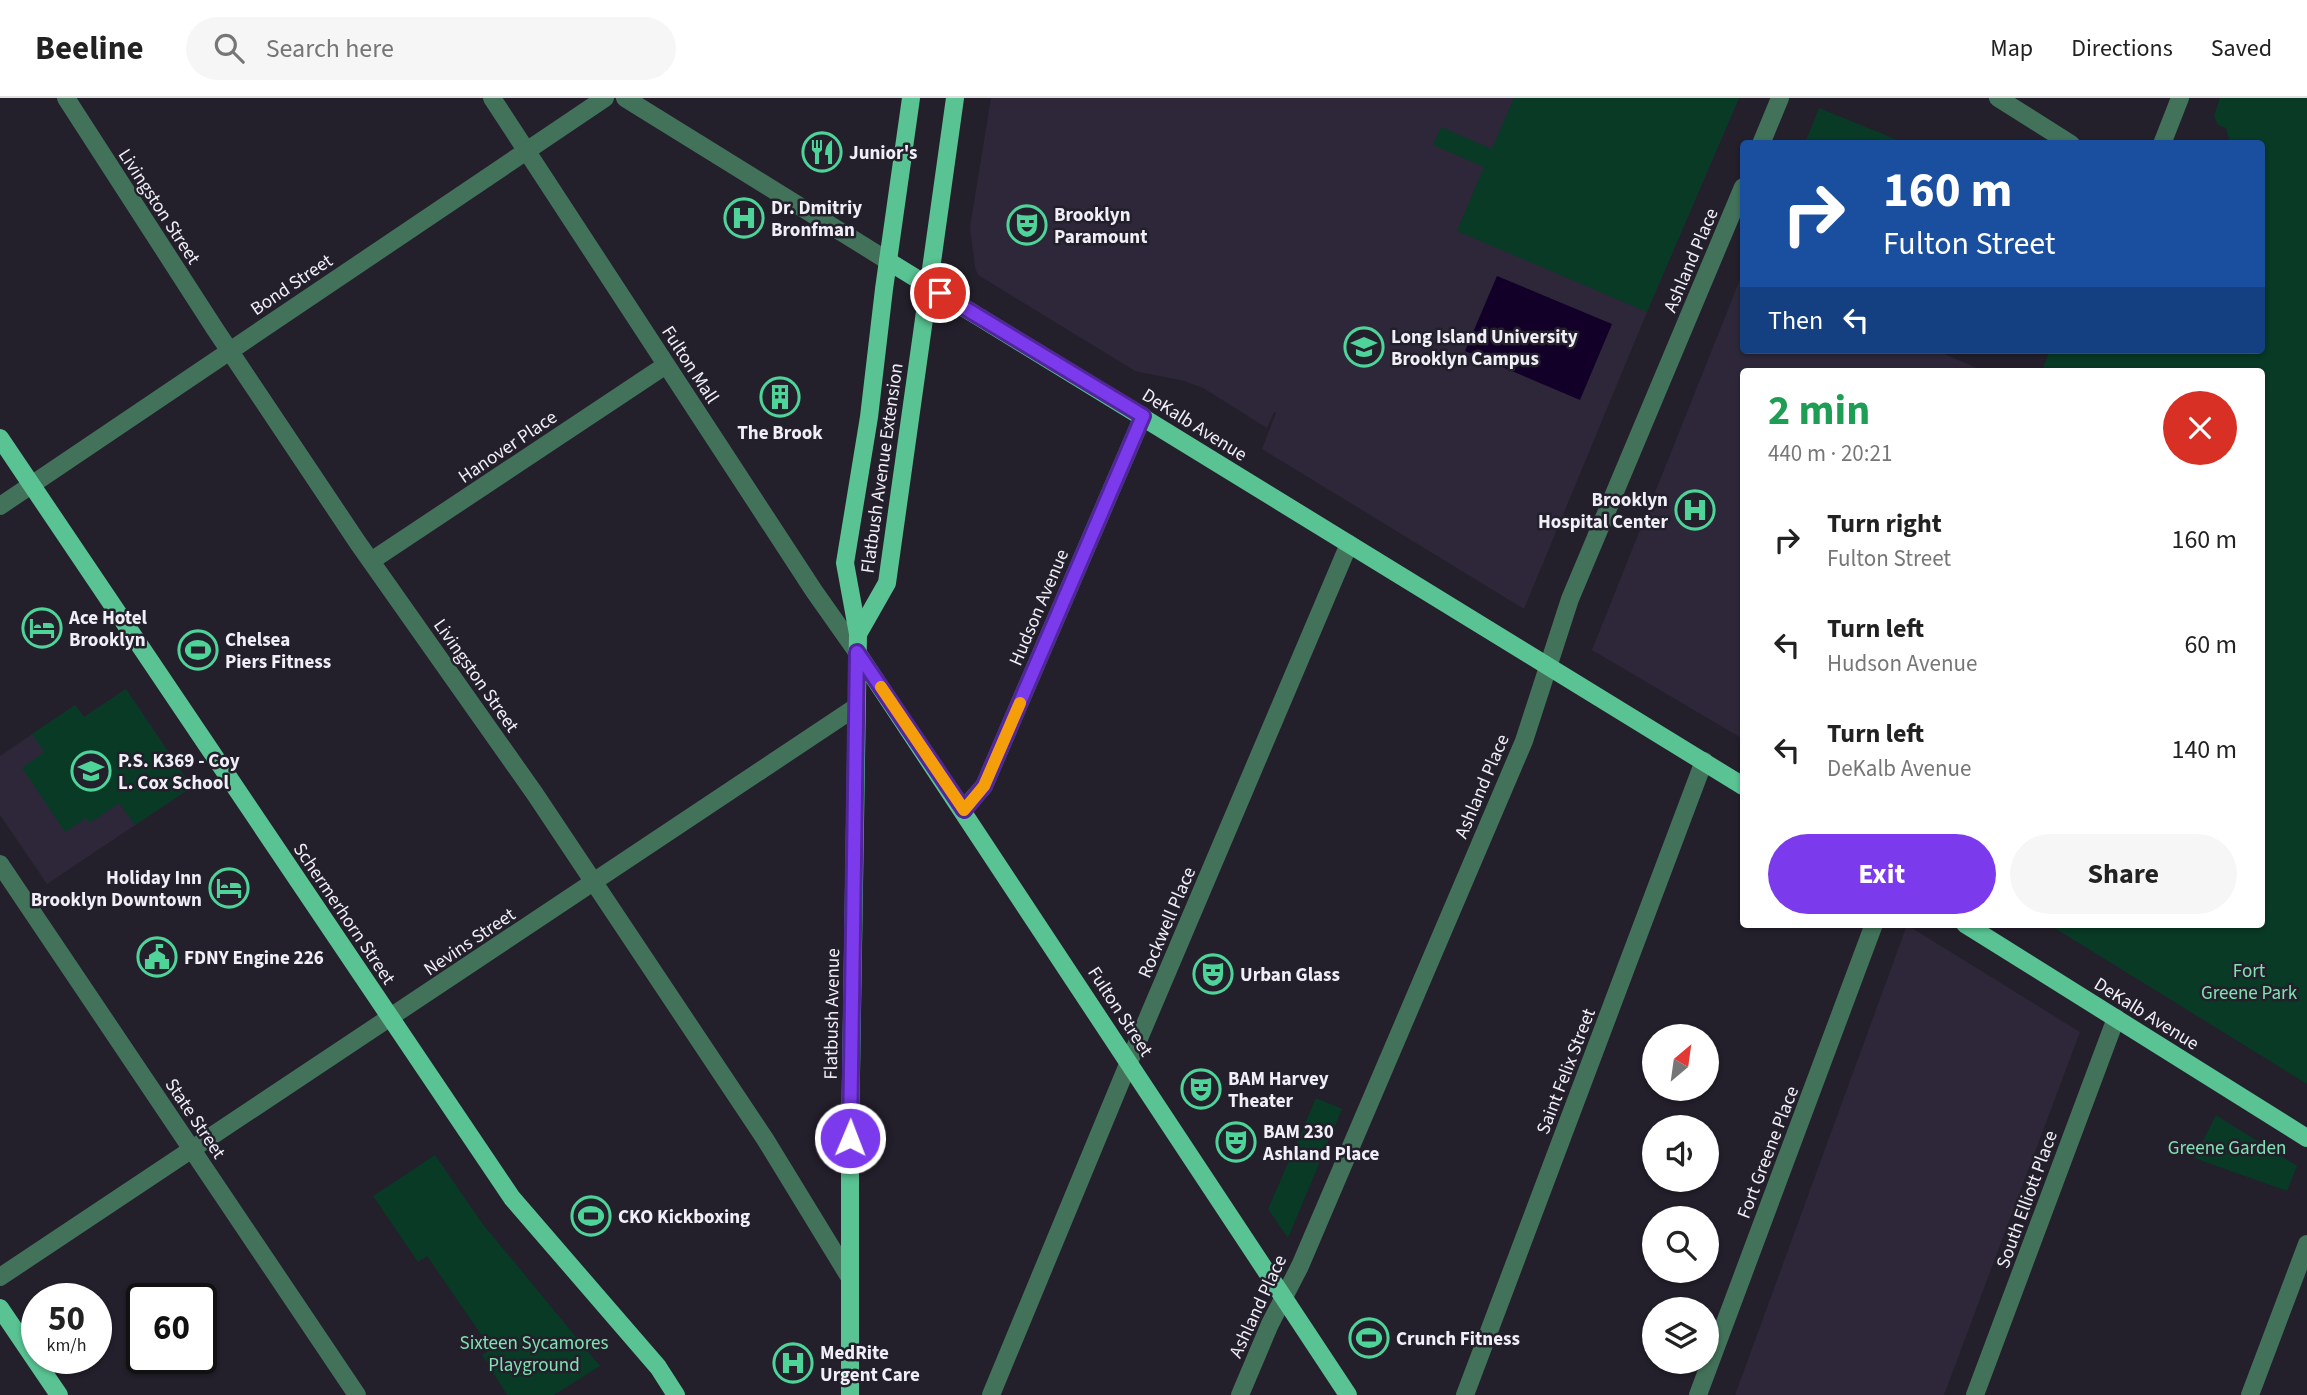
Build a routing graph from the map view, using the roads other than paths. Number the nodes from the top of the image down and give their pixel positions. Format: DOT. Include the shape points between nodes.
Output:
graph roads {
  1 [pos="66,98"];
  2 [pos="492,98"];
  3 [pos="606,98"];
  4 [pos="625,98"];
  5 [pos="911,98"];
  6 [pos="955,98"];
  7 [pos="1780,98"];
  8 [pos="1998,98"];
  9 [pos="2180,98"];
  10 [pos="1763,140"];
  11 [pos="2065,140"];
  12 [pos="2164,140"];
  13 [pos="527,152"];
  14 [pos="1740,194"];
  15 [pos="888,261"];
  16 [pos="928,285"];
  17 [pos="229,351"];
  18 [pos="666,365"];
  19 [pos="1143,416"];
  20 [pos="0,438"];
  21 [pos="32,485"];
  22 [pos="0,506"];
  23 [pos="1349,544"];
  24 [pos="371,561"];
  25 [pos="858,643"];
  26 [pos="1548,665"];
  27 [pos="856,707"];
  28 [pos="1704,761"];
  29 [pos="1740,784"];
  30 [pos="964,810"];
  31 [pos="0,864"];
  32 [pos="593,882"];
  33 [pos="1873,928"];
  34 [pos="1971,928"];
  35 [pos="391,1018"];
  36 [pos="2116,1018"];
  37 [pos="1129,1062"];
  38 [pos="2307,1138"];
  39 [pos="192,1149"];
  40 [pos="2307,1244"];
  41 [pos="0,1277"];
  42 [pos="850,1278"];
  43 [pos="1282,1298"];
  44 [pos="0,1308"];
  45 [pos="59,1395"];
  46 [pos="357,1395"];
  47 [pos="676,1395"];
  48 [pos="850,1395"];
  49 [pos="991,1395"];
  50 [pos="1240,1395"];
  51 [pos="1348,1395"];
  52 [pos="1465,1395"];
  53 [pos="1698,1395"];
  54 [pos="1975,1395"];
  55 [pos="2250,1395"];
  1 -- 17 [label="street, Livingston Street"];
  2 -- 13 [label="street, Fulton Mall"];
  3 -- 13 [label="street, Bond Street"];
  4 -- 15 [label="street, DeKalb Avenue"];
  5 -- 15 [label="main road, Flatbush Avenue Extension"];
  6 -- 16 [label="main road, Flatbush Avenue Extension"];
  7 -- 10 [label="street"];
  8 -- 11 [label="street"];
  9 -- 12 [label="street"];
  13 -- 17 [label="street, Bond Street"];
  13 -- 18 [label="street, Fulton Mall"];
  14 -- 26 [label="street, Ashland Place" via="1570,599"];
  15 -- 16 [label="main road, DeKalb Avenue"];
  15 -- 25 [label="main road, Flatbush Avenue Extension" via="845,563"];
  16 -- 19 [label="main road, DeKalb Avenue"];
  16 -- 25 [label="main road, Flatbush Avenue Extension" via="887,583"];
  17 -- 21 [label="street, Bond Street"];
  17 -- 24 [label="street, Livingston Street"];
  18 -- 24 [label="street, Hanover Place"];
  18 -- 25 [label="street, Fulton Mall" via="806,579"];
  19 -- 23 [label="main road, DeKalb Avenue"];
  19 -- 30 [label="street, Hudson Avenue" via="984,786"];
  20 -- 21 [label="main road, Schermerhorn Street"];
  21 -- 22 [label="street, Bond Street"];
  21 -- 35 [label="main road, Schermerhorn Street"];
  23 -- 26 [label="main road, DeKalb Avenue"];
  23 -- 37 [label="street, Rockwell Place"];
  24 -- 32 [label="street, Livingston Street"];
  25 -- 27 [label="main road, Flatbush Avenue"];
  25 -- 30 [label="main road, Fulton Street"];
  26 -- 28 [label="main road, DeKalb Avenue"];
  26 -- 43 [label="street, Ashland Place" via="1524,741 1300,1266"];
  27 -- 32 [label="street, Nevins Street"];
  27 -- 42 [label="main road, Flatbush Avenue"];
  28 -- 29 [label="main road, DeKalb Avenue"];
  28 -- 52 [label="street, Saint Felix Street"];
  30 -- 37 [label="main road, Fulton Street"];
  31 -- 39 [label="street, State Street"];
  32 -- 35 [label="street, Nevins Street"];
  32 -- 42 [label="street, Livingston Street" via="765,1139"];
  33 -- 53 [label="street, Fort Greene Place"];
  34 -- 36 [label="main road, DeKalb Avenue"];
  35 -- 39 [label="street, Nevins Street"];
  35 -- 47 [label="main road, Schermerhorn Street" via="512,1198 658,1367"];
  36 -- 38 [label="main road, DeKalb Avenue"];
  36 -- 54 [label="street, South Elliott Place"];
  37 -- 43 [label="main road, Fulton Street"];
  37 -- 49 [label="street, Rockwell Place"];
  39 -- 41 [label="street, Nevins Street"];
  39 -- 46 [label="street, State Street"];
  40 -- 55 [label="street"];
  42 -- 48 [label="main road, Flatbush Avenue"];
  43 -- 50 [label="street, Ashland Place"];
  43 -- 51 [label="main road, Fulton Street"];
  44 -- 45 [label="main road"];
}
